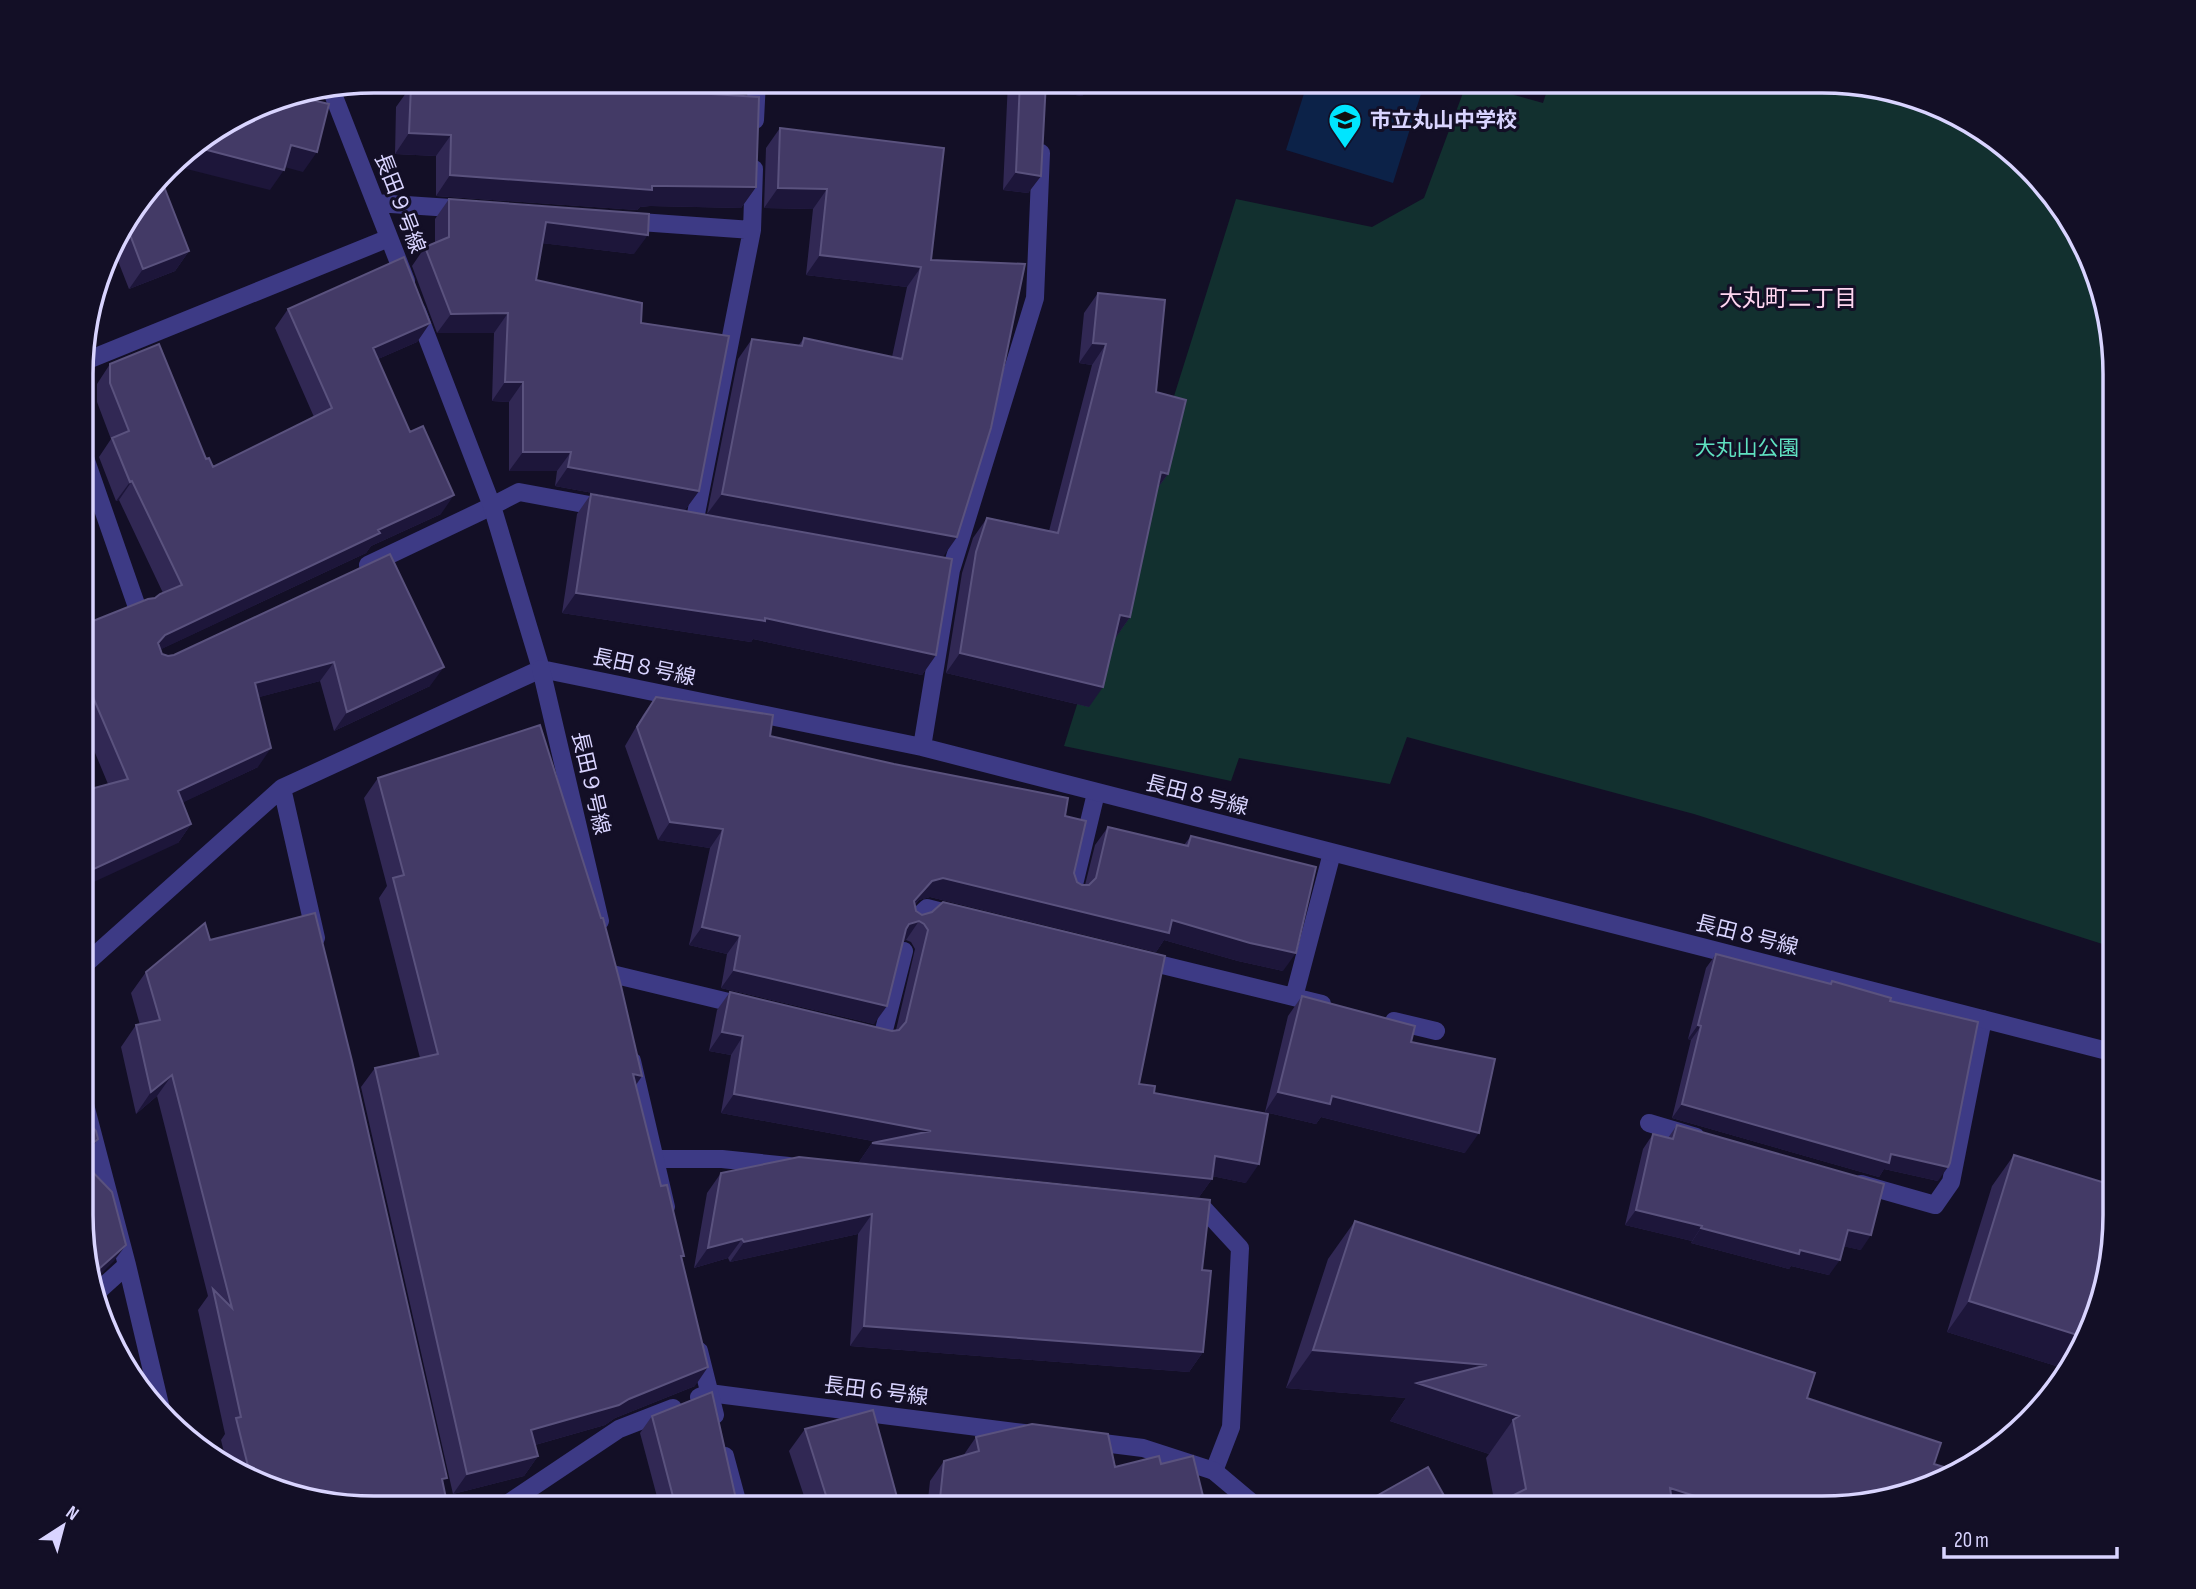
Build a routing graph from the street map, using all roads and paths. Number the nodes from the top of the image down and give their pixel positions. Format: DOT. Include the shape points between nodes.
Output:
graph roads {
  1 [pos="757,93"];
  2 [pos="334,96"];
  3 [pos="1041,137"];
  4 [pos="376,203"];
  5 [pos="488,211"];
  6 [pos="613,220"];
  7 [pos="752,230"];
  8 [pos="389,238"];
  9 [pos="93,358"];
  10 [pos="93,481"];
  11 [pos="492,506"];
  12 [pos="626,512"];
  13 [pos="694,524"];
  14 [pos="355,571"];
  15 [pos="137,607"];
  16 [pos="541,669"];
  17 [pos="922,747"];
  18 [pos="282,788"];
  19 [pos="1096,793"];
  20 [pos="1332,853"];
  21 [pos="1072,893"];
  22 [pos="980,921"];
  23 [pos="912,922"];
  24 [pos="603,934"];
  25 [pos="318,951"];
  26 [pos="904,951"];
  27 [pos="1124,956"];
  28 [pos="93,957"];
  29 [pos="612,974"];
  30 [pos="1294,997"];
  31 [pos="1333,1006"];
  32 [pos="761,1009"];
  33 [pos="1372,1016"];
  34 [pos="1983,1019"];
  35 [pos="855,1031"];
  36 [pos="1436,1031"];
  37 [pos="628,1041"];
  38 [pos="2103,1050"];
  39 [pos="1648,1124"];
  40 [pos="93,1135"];
  41 [pos="1714,1142"];
  42 [pos="655,1160"];
  43 [pos="804,1167"];
  44 [pos="1843,1179"];
  45 [pos="1163,1204"];
  46 [pos="670,1224"];
  47 [pos="127,1265"];
  48 [pos="102,1288"];
  49 [pos="694,1328"];
  50 [pos="709,1393"];
  51 [pos="158,1395"];
  52 [pos="1035,1435"];
  53 [pos="1075,1440"];
  54 [pos="1214,1471"];
  55 [pos="519,1496"];
  56 [pos="736,1496"];
  57 [pos="1244,1496"];
  1 -- 7 [label="street"];
  2 -- 4 [label="street, 長田９号線"];
  3 -- 17 [label="street" via="1035,298 944,569"];
  4 -- 5 [label="street"];
  4 -- 8 [label="street, 長田９号線"];
  6 -- 7 [label="street"];
  7 -- 13 [label="street"];
  8 -- 9 [label="street"];
  8 -- 11 [label="street, 長田９号線"];
  10 -- 15 [label="street"];
  11 -- 12 [label="street" via="519,492"];
  11 -- 14 [label="street"];
  11 -- 16 [label="street, 長田９号線"];
  16 -- 17 [label="street, 長田８号線"];
  16 -- 18 [label="street"];
  16 -- 24 [label="street, 長田９号線"];
  17 -- 19 [label="street, 長田８号線"];
  18 -- 25 [label="street"];
  18 -- 28 [label="street"];
  19 -- 20 [label="street, 長田８号線"];
  19 -- 21 [label="street"];
  20 -- 30 [label="street"];
  20 -- 34 [label="street, 長田８号線"];
  22 -- 23 [label="street" via="927,908"];
  26 -- 35 [label="street" via="882,1038"];
  27 -- 30 [label="street"];
  29 -- 32 [label="street"];
  30 -- 31 [label="street"];
  33 -- 36 [label="street"];
  34 -- 38 [label="street, 長田８号線"];
  34 -- 44 [label="street" via="1951,1182 1934,1205"];
  37 -- 42 [label="street"];
  39 -- 41 [label="street"];
  40 -- 47 [label="street"];
  42 -- 43 [label="street" via="722,1159"];
  42 -- 46 [label="street"];
  45 -- 54 [label="street" via="1204,1209 1240,1248 1231,1427"];
  47 -- 48 [label="street"];
  47 -- 51 [label="street"];
  49 -- 50 [label="street"];
  50 -- 52 [label="street, 長田６号線"];
  50 -- 55 [label="street, 長田６号線" via="619,1429"];
  50 -- 56 [label="street"];
  53 -- 54 [label="street" via="1143,1448"];
  54 -- 57 [label="street"];
}
